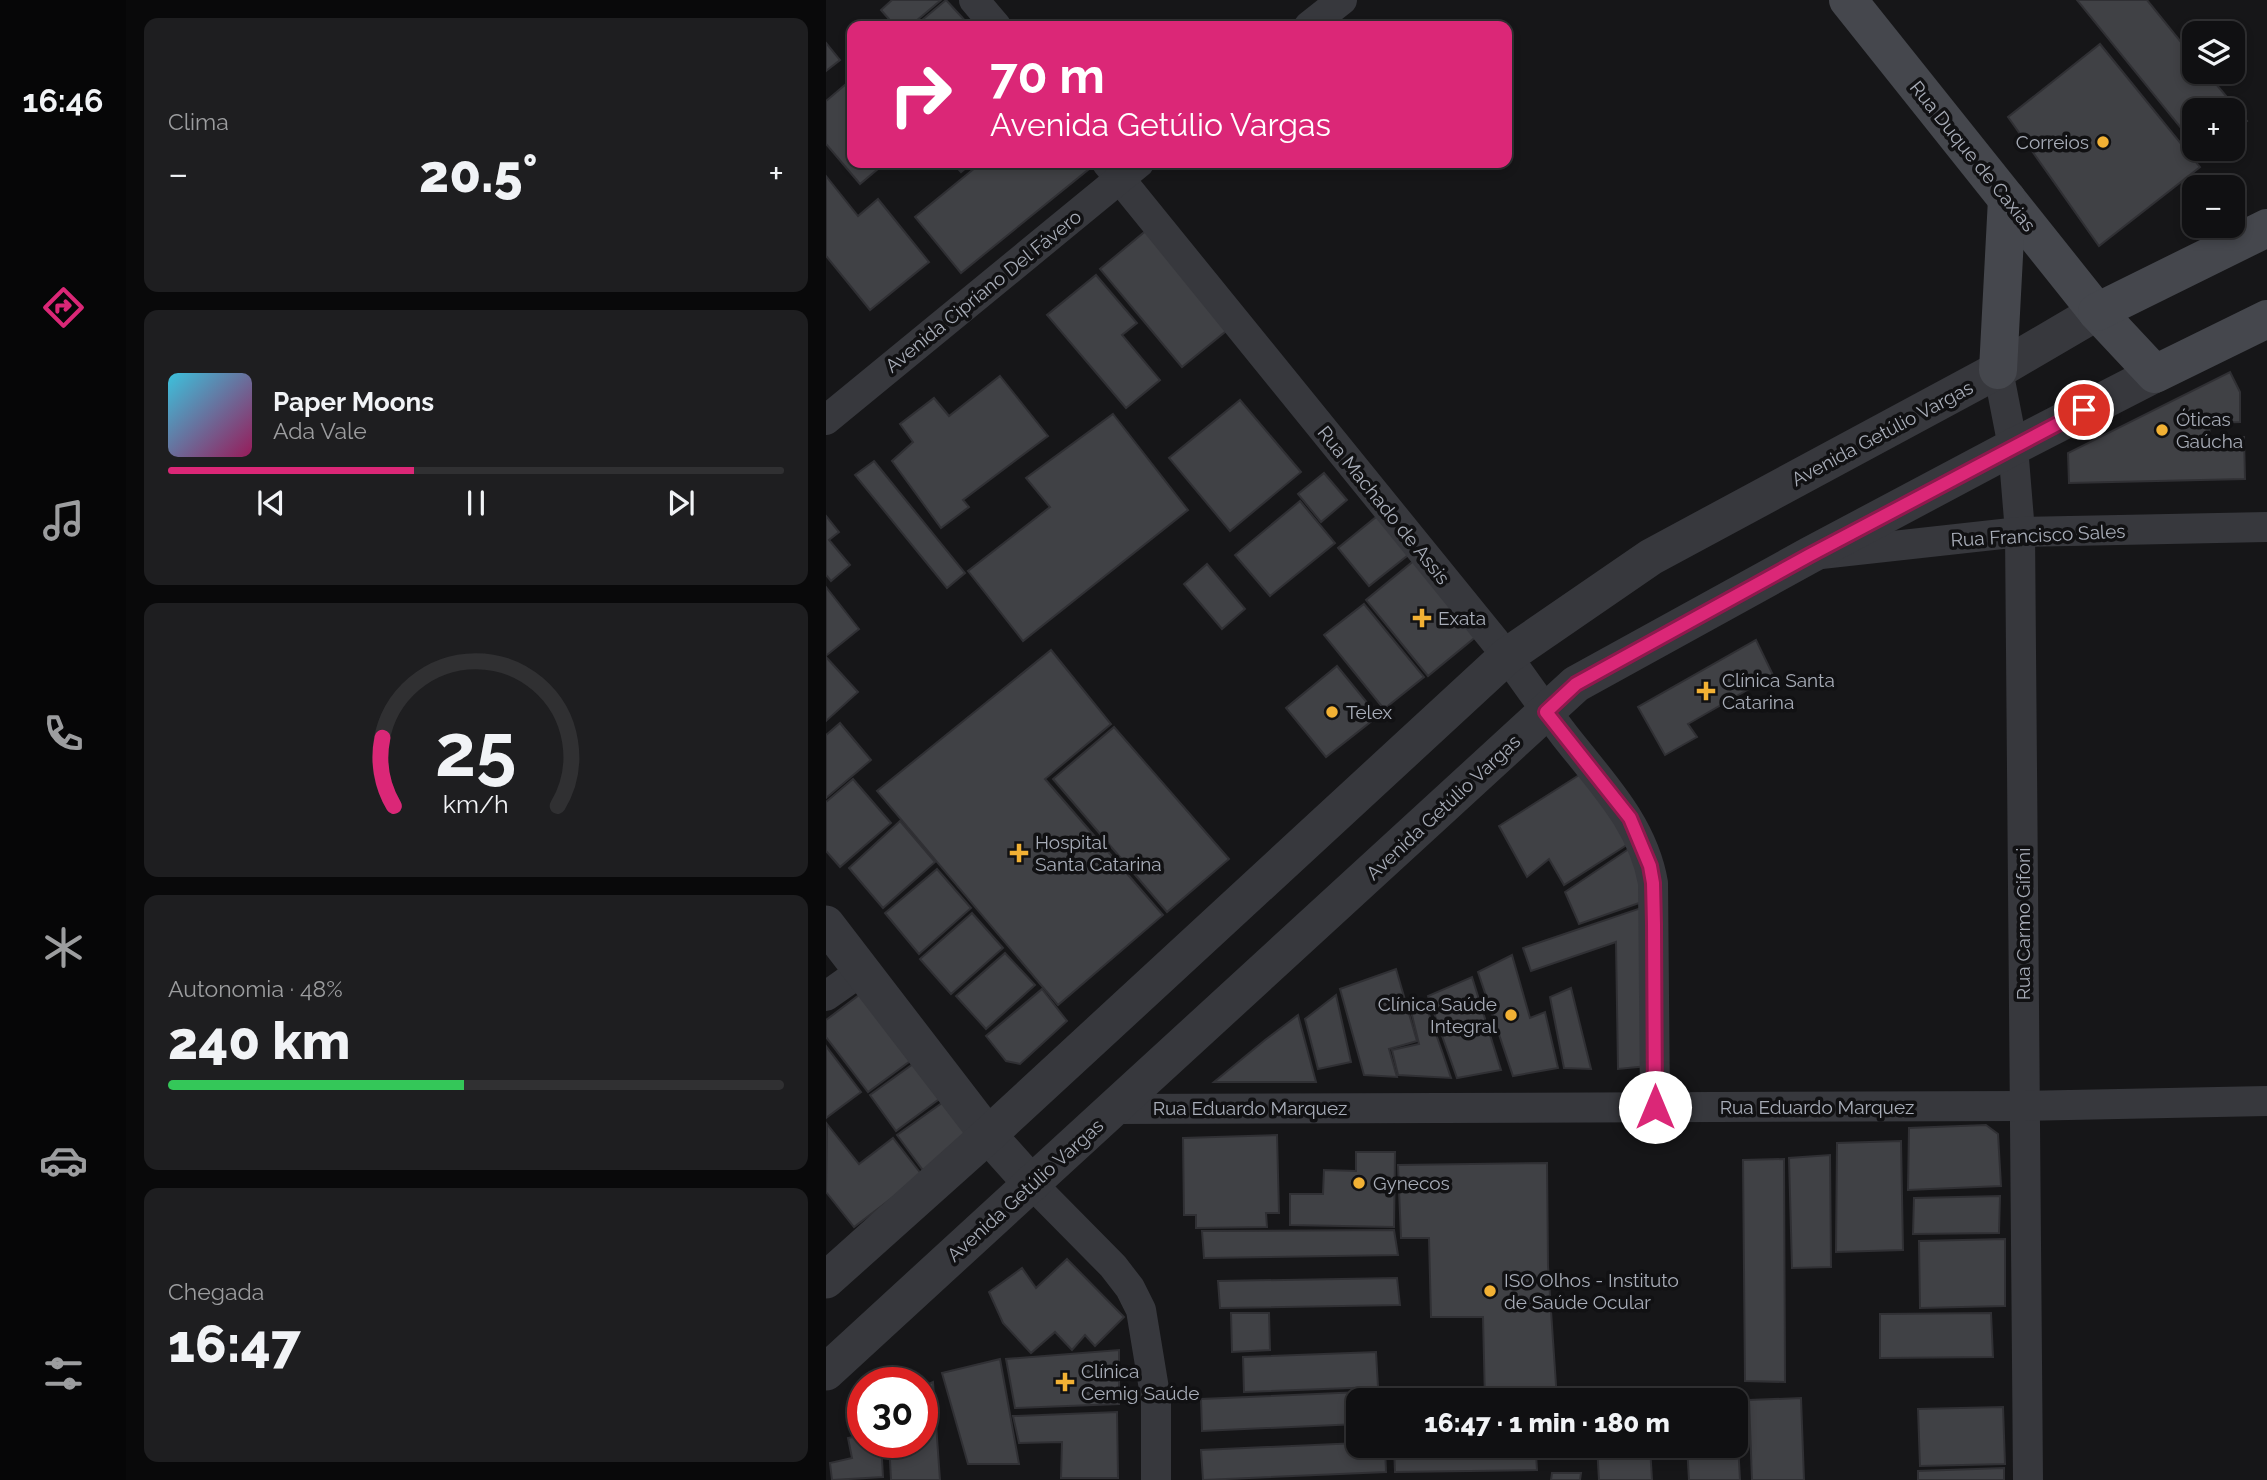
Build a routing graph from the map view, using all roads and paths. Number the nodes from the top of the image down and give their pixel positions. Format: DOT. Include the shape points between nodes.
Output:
graph roads {
  1 [pos="974,0"];
  2 [pos="1342,0"];
  3 [pos="1848,0"];
  4 [pos="992,21"];
  5 [pos="1315,21"];
  6 [pos="1122,168"];
  7 [pos="2007,199"];
  8 [pos="2267,228"];
  9 [pos="2097,312"];
  10 [pos="2267,319"];
  11 [pos="1998,370"];
  12 [pos="2155,374"];
  13 [pos="826,420"];
  14 [pos="2012,447"];
  15 [pos="2267,527"];
  16 [pos="2020,532"];
  17 [pos="1810,555"];
  18 [pos="1507,656"];
  19 [pos="1546,712"];
  20 [pos="826,924"];
  21 [pos="863,970"];
  22 [pos="826,996"];
  23 [pos="2267,1101"];
  24 [pos="2024,1106"];
  25 [pos="1655,1107"];
  26 [pos="1115,1109"];
  27 [pos="989,1135"];
  28 [pos="1032,1184"];
  29 [pos="826,1280"];
  30 [pos="826,1371"];
  31 [pos="1156,1480"];
  32 [pos="2028,1480"];
  1 -- 4 [label="street"];
  2 -- 5 [label="street"];
  3 -- 7 [label="main road, Rua Duque de Caxias"];
  6 -- 13 [label="street, Avenida Cipríano Del Fávero"];
  6 -- 18 [label="street, Rua Machado de Assis"];
  7 -- 9 [label="main road, Rua Duque de Caxias"];
  7 -- 11 [label="main road"];
  8 -- 9 [label="main road, Avenida Getúlio Vargas"];
  9 -- 11 [label="street, Avenida Getúlio Vargas"];
  9 -- 12 [label="main road, Rua Duque de Caxias"];
  10 -- 12 [label="main road, Avenida Getúlio Vargas"];
  11 -- 14 [label="street, Rua Carmo Gifoni"];
  11 -- 18 [label="street, Avenida Getúlio Vargas" via="1651,557"];
  12 -- 14 [label="street, Avenida Getúlio Vargas"];
  14 -- 16 [label="street, Rua Carmo Gifoni"];
  14 -- 17 [label="street, Avenida Getúlio Vargas"];
  15 -- 16 [label="street, Rua Francisco Sales"];
  16 -- 17 [label="street, Rua Francisco Sales"];
  16 -- 24 [label="street, Rua Carmo Gifoni"];
  17 -- 19 [label="street, Avenida Getúlio Vargas" via="1576,684"];
  18 -- 19 [label="street, Rua Machado de Assis"];
  18 -- 27 [label="street, Avenida Getúlio Vargas"];
  19 -- 25 [label="street, Rua Machado de Assis" via="1630,818 1650,866"];
  19 -- 26 [label="street, Avenida Getúlio Vargas"];
  20 -- 21 [label="street"];
  21 -- 22 [label="street"];
  21 -- 27 [label="street"];
  23 -- 24 [label="street, Rua Eduardo Marquez"];
  24 -- 25 [label="street, Rua Eduardo Marquez"];
  24 -- 32 [label="street, Rua Carmo Gifoni"];
  25 -- 26 [label="street, Rua Eduardo Marquez"];
  26 -- 28 [label="street, Avenida Getúlio Vargas"];
  27 -- 28 [label="street"];
  27 -- 29 [label="street, Avenida Getúlio Vargas"];
  28 -- 30 [label="street, Avenida Getúlio Vargas"];
  28 -- 31 [label="street" via="1112,1266 1141,1310 1156,1401"];
}
